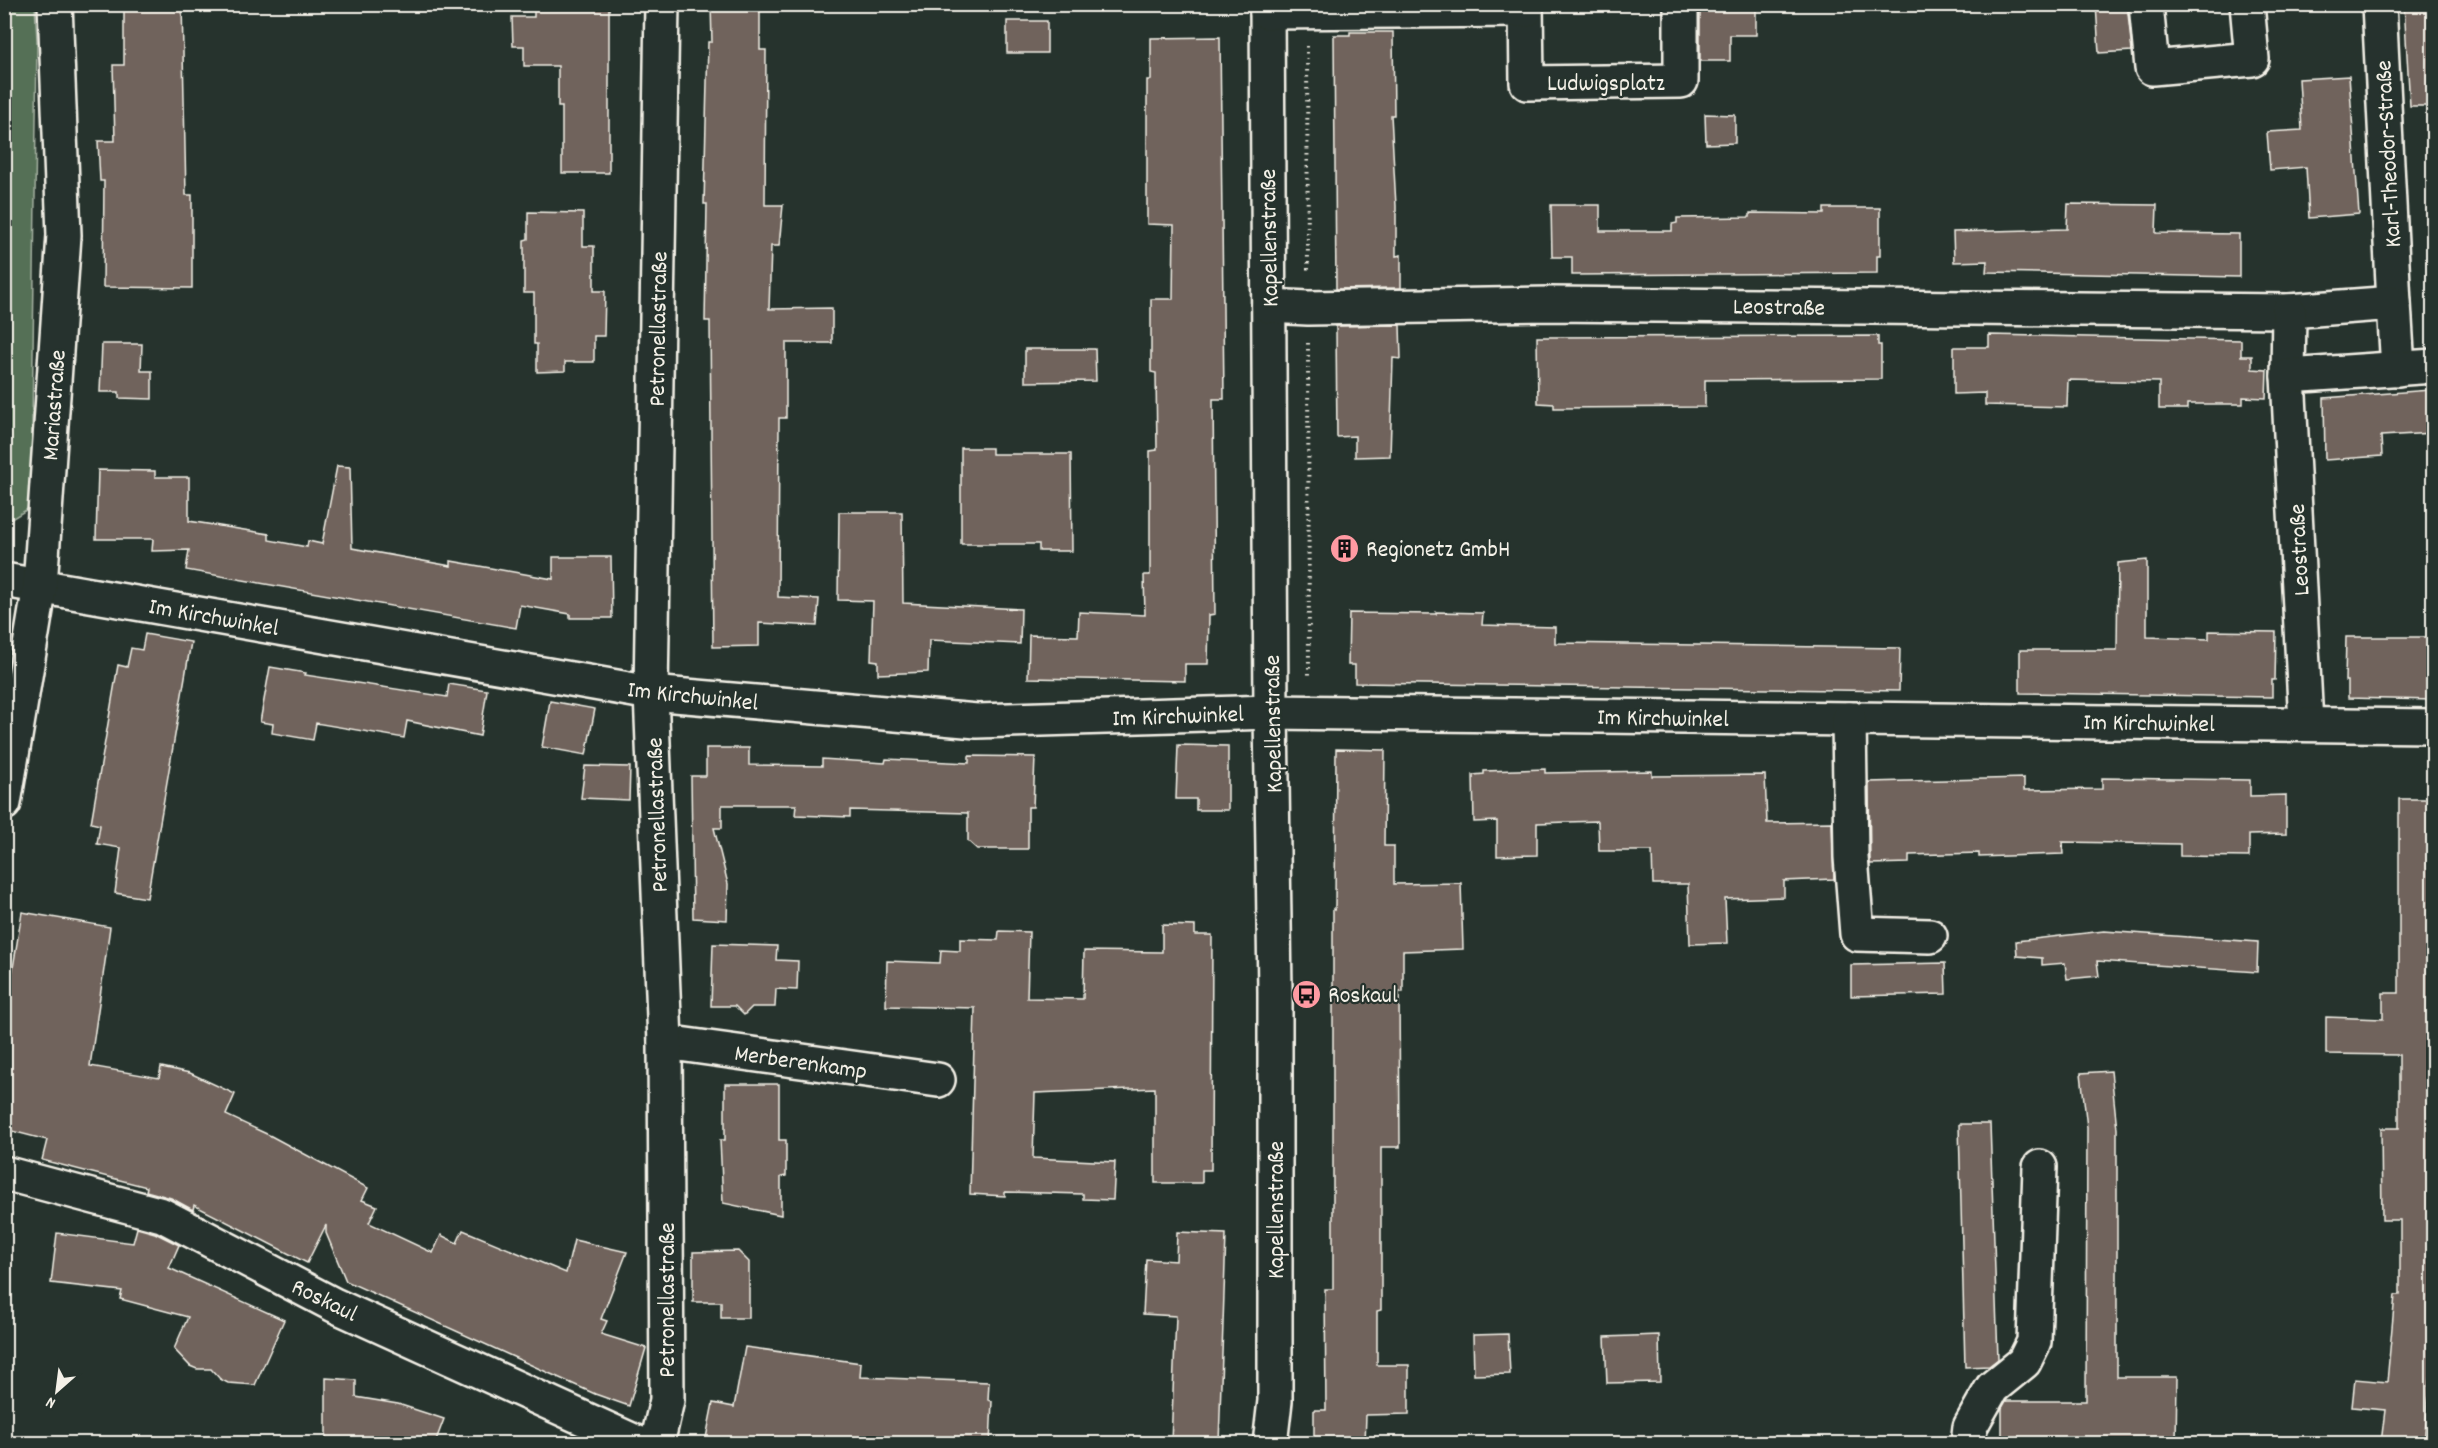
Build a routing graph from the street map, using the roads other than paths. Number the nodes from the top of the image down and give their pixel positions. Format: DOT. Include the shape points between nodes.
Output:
graph roads {
  1 [pos="55,4"];
  2 [pos="662,4"];
  3 [pos="1680,4"];
  4 [pos="2146,4"];
  5 [pos="2247,4"];
  6 [pos="2379,4"];
  7 [pos="1526,7"];
  8 [pos="1267,8"];
  9 [pos="2394,303"];
  10 [pos="1269,306"];
  11 [pos="2289,311"];
  12 [pos="2433,366"];
  13 [pos="2398,369"];
  14 [pos="2288,376"];
  15 [pos="4,580"];
  16 [pos="40,586"];
  17 [pos="651,693"];
  18 [pos="1271,712"];
  19 [pos="1849,719"];
  20 [pos="2306,724"];
  21 [pos="2433,726"];
  22 [pos="4,803"];
  23 [pos="1930,936"];
  24 [pos="665,1042"];
  25 [pos="938,1080"];
  26 [pos="2040,1167"];
  27 [pos="4,1173"];
  28 [pos="640,1443"];
  29 [pos="657,1443"];
  30 [pos="1270,1443"];
  31 [pos="1968,1443"];
  1 -- 16 [label="street, Mariastraße" via="64,235"];
  2 -- 17 [label="street, Petronellastraße"];
  3 -- 7 [label="street, Ludwigsplatz" via="1681,81 1527,83"];
  4 -- 5 [label="street" via="2152,68 2252,59"];
  6 -- 9 [label="street, Karl-Theodor-Straße"];
  7 -- 8 [label="street, Ludwigsplatz"];
  8 -- 10 [label="street, Kapellenstraße"];
  9 -- 11 [label="street, Leostraße"];
  9 -- 13 [label="street"];
  10 -- 11 [label="street, Leostraße" via="1562,304"];
  10 -- 18 [label="street, Kapellenstraße"];
  11 -- 14 [label="street, Leostraße"];
  12 -- 13 [label="street"];
  13 -- 14 [label="street"];
  14 -- 20 [label="street, Leostraße"];
  15 -- 16 [label="street, Im Kirchwinkel"];
  16 -- 17 [label="street, Im Kirchwinkel"];
  16 -- 22 [label="street, Mariastraße"];
  17 -- 18 [label="street, Im Kirchwinkel" via="977,721"];
  17 -- 24 [label="street, Petronellastraße"];
  18 -- 19 [label="street, Im Kirchwinkel"];
  18 -- 30 [label="street, Kapellenstraße" via="1275,1401"];
  19 -- 20 [label="street, Im Kirchwinkel"];
  19 -- 23 [label="street" via="1851,857 1857,934"];
  20 -- 21 [label="street, Im Kirchwinkel"];
  24 -- 25 [label="street, Merberenkamp"];
  24 -- 29 [label="street, Petronellastraße" via="666,1400"];
  26 -- 31 [label="street" via="2034,1342 2024,1362 1992,1388 1970,1427"];
  27 -- 28 [label="street, Roskaul" via="162,1215 334,1305"];
}
